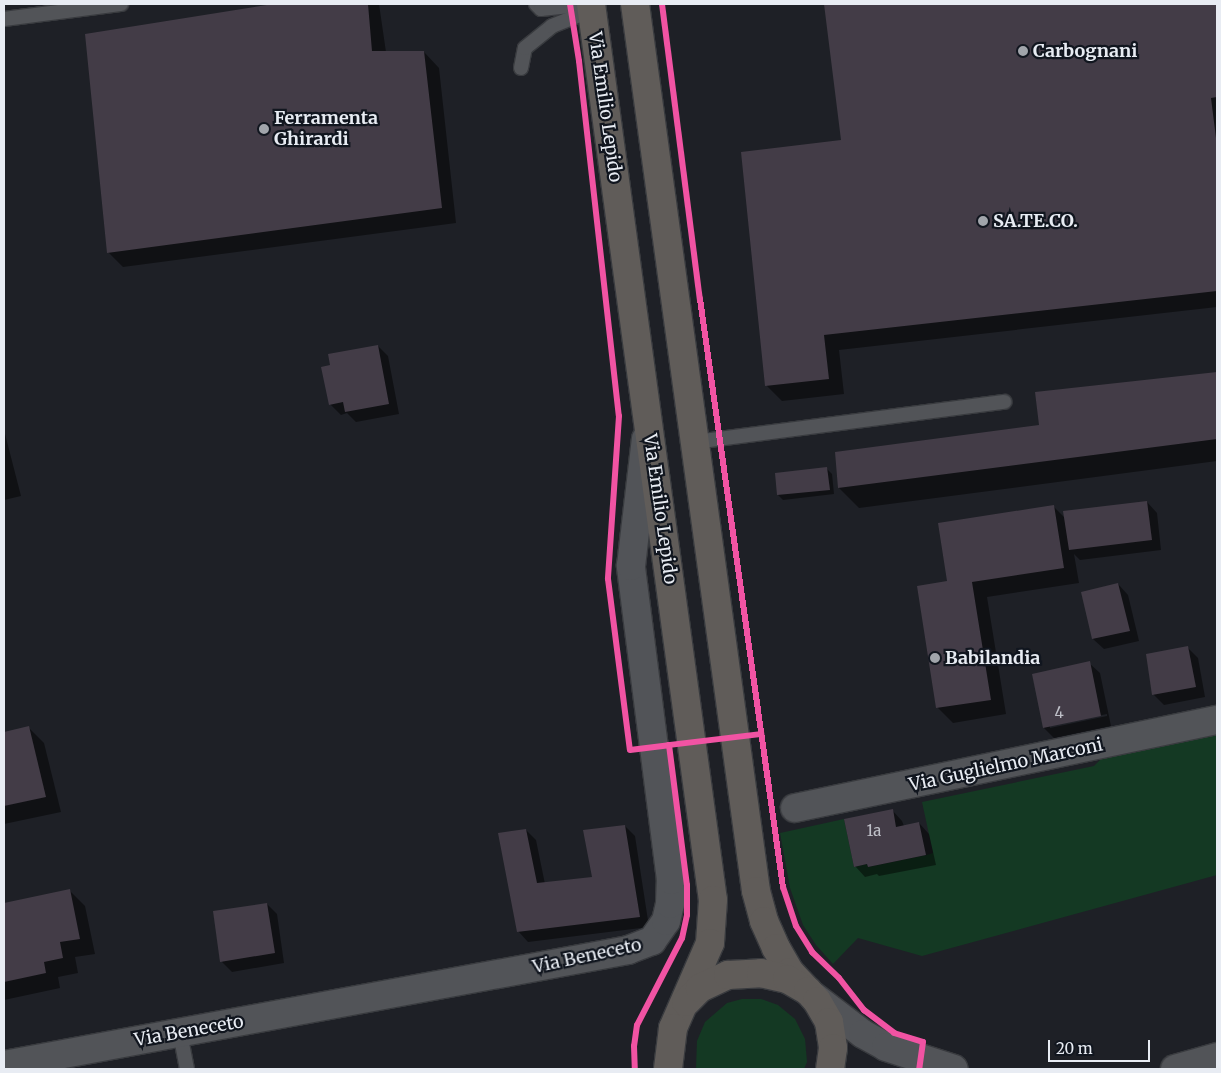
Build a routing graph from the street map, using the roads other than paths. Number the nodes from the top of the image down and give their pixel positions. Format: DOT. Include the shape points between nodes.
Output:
graph roads {
  1 [pos="121,4"];
  2 [pos="536,4"];
  3 [pos="636,4"];
  4 [pos="592,7"];
  5 [pos="4,19"];
  6 [pos="521,68"];
  7 [pos="644,394"];
  8 [pos="1004,402"];
  9 [pos="695,442"];
  10 [pos="1217,720"];
  11 [pos="795,808"];
  12 [pos="808,992"];
  13 [pos="677,1018"];
  14 [pos="180,1033"];
  15 [pos="1217,1057"];
  16 [pos="4,1065"];
  17 [pos="187,1069"];
  18 [pos="668,1069"];
  19 [pos="830,1069"];
  20 [pos="954,1069"];
  21 [pos="1175,1069"];
  1 -- 5 [label="lane"];
  2 -- 4 [label="lane" via="540,9"];
  3 -- 9 [label="main road"];
  4 -- 6 [label="lane" via="552,26 525,48"];
  4 -- 7 [label="main road, Via Emilio Lepido"];
  7 -- 13 [label="main road, Via Emilio Lepido" via="713,900 710,943"];
  7 -- 14 [label="street, Via Beneceto" via="644,455 631,566 671,880 668,913 657,936 645,945 628,950"];
  8 -- 9 [label="lane"];
  9 -- 12 [label="main road" via="756,891 776,948 790,972"];
  10 -- 11 [label="street, Via Guglielmo Marconi"];
  12 -- 13 [label="main road" via="774,975 738,972 700,988"];
  12 -- 19 [label="main road" via="829,1022 833,1048"];
  12 -- 20 [label="street" via="863,1034 886,1047"];
  13 -- 18 [label="main road, Via Emilio Lepido"];
  14 -- 16 [label="street, Via Beneceto"];
  14 -- 17 [label="lane"];
  15 -- 21 [label="street"];
}
